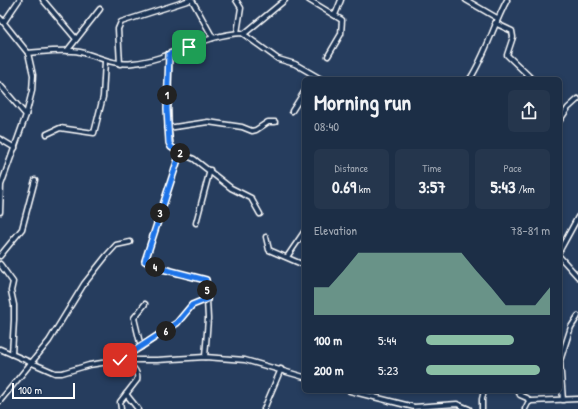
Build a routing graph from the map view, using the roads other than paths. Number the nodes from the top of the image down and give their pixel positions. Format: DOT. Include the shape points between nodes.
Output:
graph roads {
  1 [pos="19,0"];
  2 [pos="43,0"];
  3 [pos="191,0"];
  4 [pos="236,0"];
  5 [pos="285,0"];
  6 [pos="310,0"];
  7 [pos="341,0"];
  8 [pos="466,0"];
  9 [pos="507,0"];
  10 [pos="100,9"];
  11 [pos="335,14"];
  12 [pos="0,18"];
  13 [pos="497,18"];
  14 [pos="4,22"];
  15 [pos="495,23"];
  16 [pos="237,33"];
  17 [pos="244,34"];
  18 [pos="213,38"];
  19 [pos="76,39"];
  20 [pos="67,51"];
  21 [pos="28,53"];
  22 [pos="169,54"];
  23 [pos="328,56"];
  24 [pos="104,61"];
  25 [pos="120,64"];
  26 [pos="315,77"];
  27 [pos="471,77"];
  28 [pos="530,77"];
  29 [pos="0,85"];
  30 [pos="302,95"];
  31 [pos="578,99"];
  32 [pos="292,111"];
  33 [pos="26,115"];
  34 [pos="562,117"];
  35 [pos="275,122"];
  36 [pos="168,128"];
  37 [pos="47,134"];
  38 [pos="0,139"];
  39 [pos="15,148"];
  40 [pos="180,153"];
  41 [pos="210,170"];
  42 [pos="35,180"];
  43 [pos="0,212"];
  44 [pos="260,214"];
  45 [pos="578,217"];
  46 [pos="196,223"];
  47 [pos="302,235"];
  48 [pos="266,237"];
  49 [pos="130,242"];
  50 [pos="562,246"];
  51 [pos="0,256"];
  52 [pos="287,257"];
  53 [pos="562,259"];
  54 [pos="0,264"];
  55 [pos="302,264"];
  56 [pos="578,269"];
  57 [pos="4,270"];
  58 [pos="0,274"];
  59 [pos="577,275"];
  60 [pos="207,299"];
  61 [pos="145,304"];
  62 [pos="578,316"];
  63 [pos="141,347"];
  64 [pos="0,349"];
  65 [pos="12,354"];
  66 [pos="562,355"];
  67 [pos="205,357"];
  68 [pos="120,360"];
  69 [pos="126,360"];
  70 [pos="31,364"];
  71 [pos="281,369"];
  72 [pos="302,376"];
  73 [pos="562,387"];
  74 [pos="358,393"];
  75 [pos="484,393"];
  76 [pos="519,393"];
  77 [pos="126,394"];
  78 [pos="578,399"];
  79 [pos="563,400"];
  80 [pos="0,401"];
  81 [pos="529,401"];
  82 [pos="419,408"];
  83 [pos="121,409"];
  84 [pos="138,409"];
  85 [pos="264,409"];
  86 [pos="469,409"];
  87 [pos="482,409"];
  88 [pos="525,409"];
  1 -- 14 [label="street"];
  2 -- 19 [label="street"];
  3 -- 18 [label="street"];
  3 -- 25 [label="street" via="121,22 118,28"];
  4 -- 16 [label="street" via="242,8"];
  5 -- 17 [label="street"];
  6 -- 11 [label="street"];
  7 -- 11 [label="street"];
  8 -- 13 [label="street"];
  9 -- 13 [label="street"];
  10 -- 19 [label="street"];
  11 -- 23 [label="street" via="342,20 342,29"];
  12 -- 14 [label="street"];
  13 -- 15 [label="street"];
  14 -- 21 [label="street"];
  15 -- 27 [label="street"];
  15 -- 28 [label="street" via="512,31 513,37 507,55"];
  16 -- 17 [label="street"];
  16 -- 18 [label="street"];
  17 -- 26 [label="street" via="278,59 295,64"];
  18 -- 22 [label="street"];
  19 -- 20 [label="street"];
  20 -- 21 [label="street"];
  20 -- 24 [label="street" via="79,52"];
  21 -- 33 [label="street" via="33,75"];
  22 -- 25 [label="street" via="142,62"];
  22 -- 36 [label="street"];
  24 -- 25 [label="street"];
  24 -- 37 [label="street" via="103,97 94,133 60,128"];
  29 -- 33 [label="street"];
  30 -- 32 [label="street"];
  31 -- 34 [label="street"];
  33 -- 39 [label="street"];
  35 -- 36 [label="street" via="268,122 252,131 208,122"];
  36 -- 40 [label="street" via="171,147"];
  38 -- 39 [label="street"];
  39 -- 43 [label="street" via="1,185"];
  40 -- 41 [label="street"];
  40 -- 60 [label="street" via="145,261 159,268 206,280"];
  41 -- 44 [label="street" via="231,188 251,198"];
  41 -- 46 [label="street"];
  42 -- 51 [label="street" via="22,228"];
  45 -- 50 [label="street"];
  47 -- 52 [label="street"];
  48 -- 52 [label="street" via="269,250"];
  49 -- 70 [label="street" via="116,245 106,255"];
  52 -- 55 [label="street"];
  53 -- 59 [label="street"];
  54 -- 57 [label="street"];
  56 -- 59 [label="street"];
  57 -- 58 [label="street"];
  57 -- 65 [label="street" via="13,282"];
  60 -- 63 [label="street" via="192,305 177,323"];
  60 -- 67 [label="street"];
  61 -- 63 [label="street" via="134,318"];
  62 -- 66 [label="street" via="571,327"];
  63 -- 68 [label="street"];
  64 -- 65 [label="street"];
  65 -- 70 [label="street"];
  67 -- 69 [label="street"];
  67 -- 71 [label="street" via="245,360"];
  68 -- 69 [label="street"];
  68 -- 70 [label="street" via="62,373"];
  69 -- 77 [label="street" via="138,376"];
  70 -- 80 [label="street"];
  71 -- 72 [label="street"];
  71 -- 85 [label="street"];
  73 -- 79 [label="street"];
  74 -- 82 [label="street"];
  75 -- 87 [label="street"];
  76 -- 81 [label="street"];
  77 -- 83 [label="street" via="119,405"];
  77 -- 84 [label="street"];
  78 -- 79 [label="street"];
  79 -- 81 [label="street"];
  81 -- 88 [label="street"];
  82 -- 86 [label="street" via="457,404"];
}
